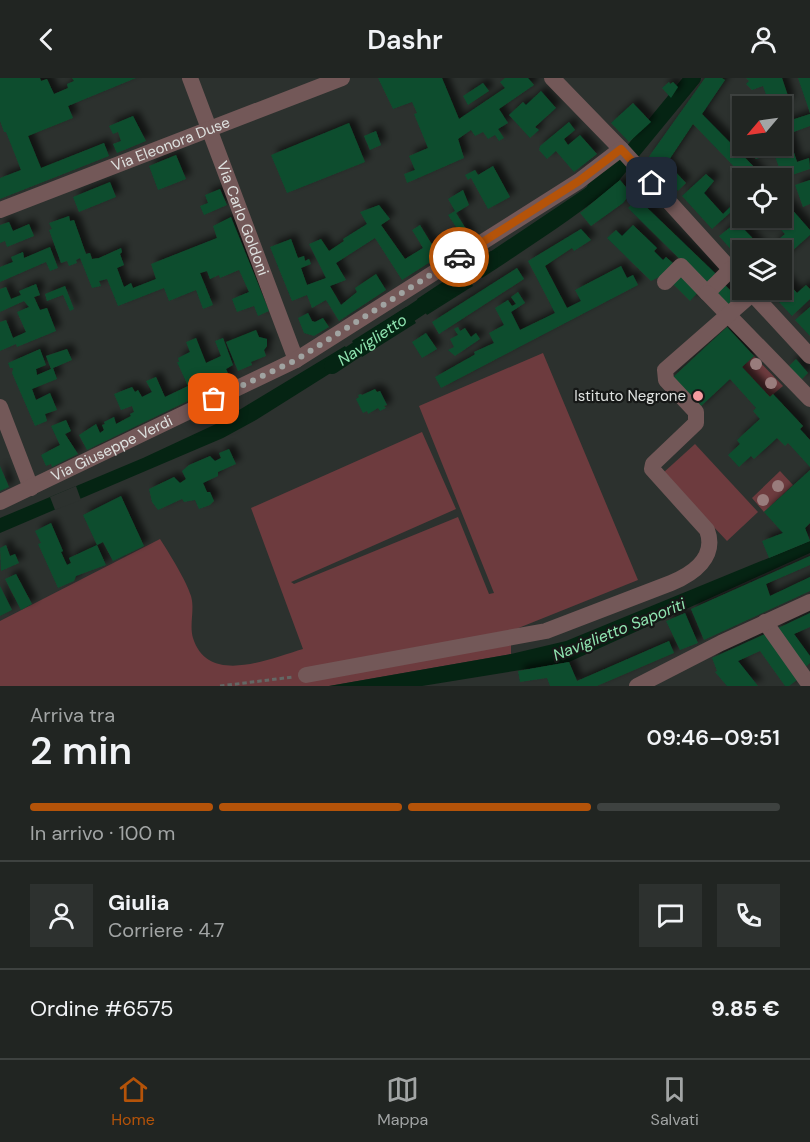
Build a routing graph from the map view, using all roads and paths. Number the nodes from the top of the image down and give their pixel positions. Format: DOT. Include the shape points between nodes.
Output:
graph roads {
  1 [pos="190,78"];
  2 [pos="342,78"];
  3 [pos="552,78"];
  4 [pos="210,130"];
  5 [pos="621,149"];
  6 [pos="0,210"];
  7 [pos="731,269"];
  8 [pos="664,282"];
  9 [pos="707,293"];
  10 [pos="739,300"];
  11 [pos="759,300"];
  12 [pos="728,315"];
  13 [pos="810,356"];
  14 [pos="296,360"];
  15 [pos="809,395"];
  16 [pos="0,407"];
  17 [pos="31,488"];
  18 [pos="0,502"];
  19 [pos="810,602"];
  20 [pos="765,622"];
  21 [pos="306,675"];
  22 [pos="806,680"];
  23 [pos="220,686"];
  24 [pos="637,686"];
  1 -- 4 [label="street, Via Carlo Goldoni"];
  2 -- 4 [label="street, Via Eleonora Duse"];
  3 -- 5 [label="street"];
  4 -- 6 [label="street, Via Eleonora Duse"];
  4 -- 14 [label="street, Via Carlo Goldoni"];
  5 -- 7 [label="street"];
  5 -- 14 [label="street, Via Giuseppe Verdi" via="579,181"];
  7 -- 9 [label="street"];
  8 -- 9 [label="street" via="681,266"];
  9 -- 12 [label="street"];
  10 -- 12 [label="street"];
  11 -- 13 [label="street"];
  12 -- 15 [label="street"];
  12 -- 21 [label="street" via="665,370 666,380 698,417 652,469 707,530 710,548 696,568 677,580 546,631"];
  14 -- 17 [label="street, Via Giuseppe Verdi"];
  16 -- 17 [label="street"];
  17 -- 18 [label="street, Via Giuseppe Verdi"];
  19 -- 20 [label="street"];
  20 -- 22 [label="street"];
  20 -- 24 [label="street"];
  21 -- 23 [label="path"];
}
